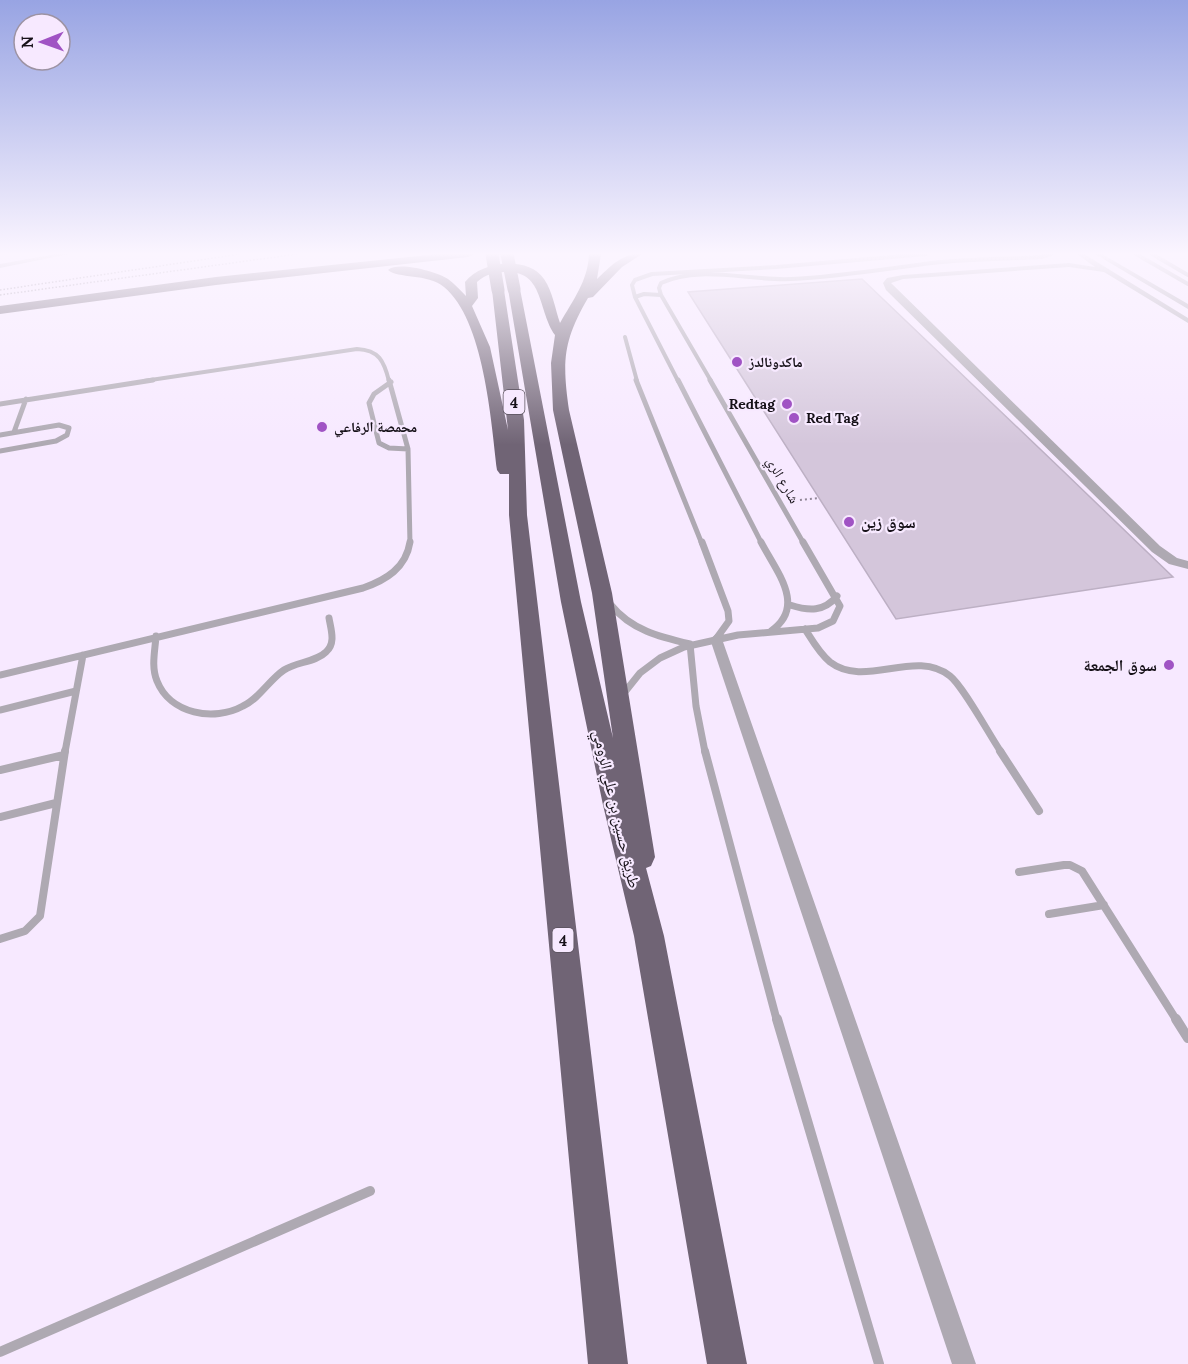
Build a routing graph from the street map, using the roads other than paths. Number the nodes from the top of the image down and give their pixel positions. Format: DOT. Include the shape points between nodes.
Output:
graph roads {
  1 [pos="471,318"];
  2 [pos="508,318"];
  3 [pos="512,318"];
  4 [pos="552,318"];
  5 [pos="571,318"];
  6 [pos="646,318"];
  7 [pos="674,318"];
  8 [pos="919,318"];
  9 [pos="562,335"];
  10 [pos="625,337"];
  11 [pos="391,382"];
  12 [pos="26,399"];
  13 [pos="0,404"];
  14 [pos="14,432"];
  15 [pos="0,435"];
  16 [pos="408,450"];
  17 [pos="0,451"];
  18 [pos="518,515"];
  19 [pos="1188,566"];
  20 [pos="602,592"];
  21 [pos="837,596"];
  22 [pos="790,605"];
  23 [pos="329,618"];
  24 [pos="805,629"];
  25 [pos="769,632"];
  26 [pos="156,636"];
  27 [pos="716,639"];
  28 [pos="690,644"];
  29 [pos="83,655"];
  30 [pos="0,675"];
  31 [pos="76,691"];
  32 [pos="620,701"];
  33 [pos="0,710"];
  34 [pos="64,754"];
  35 [pos="0,770"];
  36 [pos="56,803"];
  37 [pos="1039,811"];
  38 [pos="0,817"];
  39 [pos="1019,872"];
  40 [pos="1104,905"];
  41 [pos="1049,914"];
  42 [pos="649,936"];
  43 [pos="0,939"];
  44 [pos="1188,1038"];
  45 [pos="370,1191"];
  46 [pos="0,1352"];
  47 [pos="608,1364"];
  48 [pos="727,1364"];
  49 [pos="879,1364"];
  50 [pos="964,1364"];
  1 -- 18 [label="highway" via="484,351"];
  2 -- 18 [label="highway, طريق حسين بن علي الرومي / 4" via="519,464"];
  3 -- 42 [label="highway, طريق حسين بن علي الرومي / 4" via="616,806"];
  4 -- 9 [label="highway"];
  5 -- 9 [label="highway"];
  6 -- 22 [label="lane" via="787,592"];
  7 -- 21 [label="lane, شارع الري"];
  8 -- 19 [label="street" via="1156,549"];
  9 -- 20 [label="highway" via="558,358 561,410"];
  10 -- 27 [label="lane" via="636,379 726,602 729,624"];
  11 -- 12 [label="lane" via="380,356 353,348"];
  11 -- 16 [label="lane"];
  11 -- 16 [label="lane" via="374,394 369,403 378,440 385,447"];
  12 -- 13 [label="lane"];
  12 -- 14 [label="lane"];
  14 -- 15 [label="lane"];
  14 -- 17 [label="lane" via="62,425 69,428 60,440"];
  16 -- 26 [label="lane" via="410,546 405,560 393,573 363,588"];
  18 -- 47 [label="highway, طريق حسين بن علي الرومي / 4"];
  20 -- 28 [label="lane" via="615,611 635,626 660,638"];
  20 -- 32 [label="highway"];
  21 -- 22 [label="lane" via="831,605 820,610"];
  21 -- 24 [label="lane" via="839,616 831,624"];
  22 -- 25 [label="lane" via="788,616"];
  23 -- 26 [label="lane" via="333,641 327,652 285,669 242,707 218,713 191,712 166,697 154,673"];
  24 -- 25 [label="lane"];
  24 -- 37 [label="lane" via="827,660 840,668 929,665 947,672"];
  25 -- 27 [label="lane"];
  26 -- 29 [label="lane"];
  27 -- 28 [label="lane"];
  27 -- 50 [label="street"];
  28 -- 32 [label="lane" via="663,655 640,671"];
  28 -- 49 [label="lane" via="692,692 724,826 776,1019"];
  29 -- 30 [label="lane"];
  29 -- 31 [label="lane"];
  31 -- 33 [label="lane"];
  31 -- 34 [label="lane"];
  32 -- 42 [label="highway"];
  34 -- 35 [label="lane"];
  34 -- 36 [label="lane"];
  36 -- 38 [label="lane"];
  36 -- 43 [label="lane" via="40,916 25,931"];
  39 -- 40 [label="lane" via="1070,865 1082,871"];
  40 -- 41 [label="lane"];
  40 -- 44 [label="lane"];
  42 -- 48 [label="highway, طريق حسين بن علي الرومي / 4"];
  45 -- 46 [label="lane"];
}
